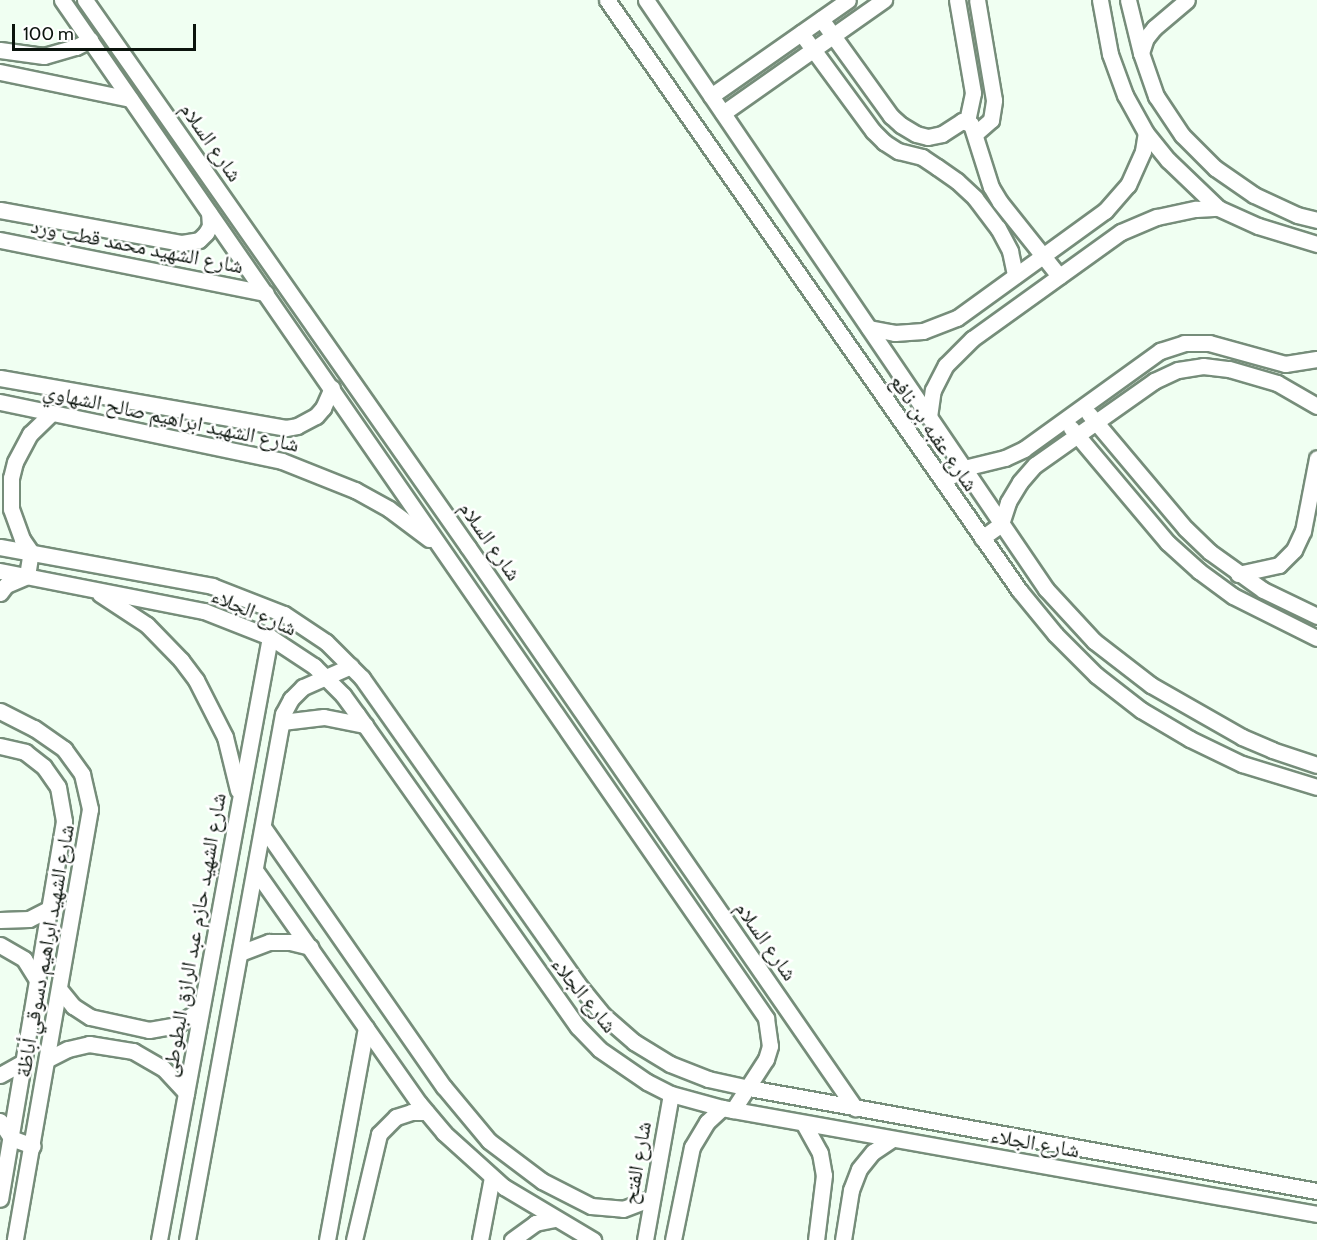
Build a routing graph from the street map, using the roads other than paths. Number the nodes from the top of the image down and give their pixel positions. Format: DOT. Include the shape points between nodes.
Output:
graph roads {
  1 [pos="62,0"];
  2 [pos="86,0"];
  3 [pos="607,0"];
  4 [pos="647,0"];
  5 [pos="848,0"];
  6 [pos="884,0"];
  7 [pos="957,0"];
  8 [pos="977,0"];
  9 [pos="1100,0"];
  10 [pos="1128,0"];
  11 [pos="1186,0"];
  12 [pos="821,19"];
  13 [pos="801,33"];
  14 [pos="833,36"];
  15 [pos="90,40"];
  16 [pos="0,50"];
  17 [pos="813,50"];
  18 [pos="1141,53"];
  19 [pos="0,72"];
  20 [pos="711,96"];
  21 [pos="130,99"];
  22 [pos="723,113"];
  23 [pos="971,128"];
  24 [pos="1146,133"];
  25 [pos="928,137"];
  26 [pos="922,157"];
  27 [pos="1218,207"];
  28 [pos="0,210"];
  29 [pos="209,213"];
  30 [pos="1317,220"];
  31 [pos="0,240"];
  32 [pos="1317,244"];
  33 [pos="1044,255"];
  34 [pos="1015,275"];
  35 [pos="1059,276"];
  36 [pos="266,293"];
  37 [pos="869,328"];
  38 [pos="1317,358"];
  39 [pos="0,378"];
  40 [pos="332,388"];
  41 [pos="0,402"];
  42 [pos="1082,405"];
  43 [pos="1317,406"];
  44 [pos="52,413"];
  45 [pos="929,417"];
  46 [pos="1063,419"];
  47 [pos="1095,422"];
  48 [pos="1076,434"];
  49 [pos="1317,458"];
  50 [pos="964,468"];
  51 [pos="943,481"];
  52 [pos="1001,524"];
  53 [pos="982,538"];
  54 [pos="0,547"];
  55 [pos="468,547"];
  56 [pos="31,552"];
  57 [pos="450,560"];
  58 [pos="0,571"];
  59 [pos="1238,574"];
  60 [pos="27,576"];
  61 [pos="84,586"];
  62 [pos="0,593"];
  63 [pos="251,600"];
  64 [pos="1317,616"];
  65 [pos="243,625"];
  66 [pos="270,637"];
  67 [pos="1317,638"];
  68 [pos="351,666"];
  69 [pos="327,678"];
  70 [pos="0,711"];
  71 [pos="282,722"];
  72 [pos="365,725"];
  73 [pos="34,728"];
  74 [pos="0,746"];
  75 [pos="25,752"];
  76 [pos="1317,765"];
  77 [pos="1317,787"];
  78 [pos="240,800"];
  79 [pos="263,827"];
  80 [pos="255,870"];
  81 [pos="49,909"];
  82 [pos="0,920"];
  83 [pos="0,945"];
  84 [pos="310,947"];
  85 [pos="240,953"];
  86 [pos="37,980"];
  87 [pos="60,990"];
  88 [pos="201,1009"];
  89 [pos="366,1028"];
  90 [pos="48,1059"];
  91 [pos="23,1062"];
  92 [pos="0,1075"];
  93 [pos="749,1088"];
  94 [pos="186,1093"];
  95 [pos="671,1094"];
  96 [pos="855,1108"];
  97 [pos="727,1109"];
  98 [pos="426,1112"];
  99 [pos="0,1121"];
  100 [pos="804,1124"];
  101 [pos="10,1138"];
  102 [pos="891,1140"];
  103 [pos="33,1146"];
  104 [pos="492,1177"];
  105 [pos="1317,1191"];
  106 [pos="652,1198"];
  107 [pos="0,1199"];
  108 [pos="1317,1214"];
  109 [pos="554,1219"];
  110 [pos="15,1240"];
  111 [pos="159,1240"];
  112 [pos="187,1240"];
  113 [pos="327,1240"];
  114 [pos="354,1240"];
  115 [pos="480,1240"];
  116 [pos="512,1240"];
  117 [pos="594,1240"];
  118 [pos="645,1240"];
  119 [pos="674,1240"];
  120 [pos="816,1240"];
  121 [pos="843,1240"];
  1 -- 15 [label="street, شارع السلام"];
  2 -- 55 [label="street, شارع السلام"];
  3 -- 51 [label="street, شارع عقبه بن نافع"];
  4 -- 20 [label="street, شارع عقبه بن نافع"];
  5 -- 12 [label="street"];
  6 -- 14 [label="street"];
  7 -- 23 [label="street" via="973,93"];
  8 -- 23 [label="street" via="994,100 991,120"];
  9 -- 24 [label="street" via="1110,54 1125,95"];
  10 -- 18 [label="street"];
  11 -- 18 [label="street" via="1154,28"];
  12 -- 13 [label="street"];
  12 -- 14 [label="street"];
  13 -- 17 [label="street"];
  13 -- 20 [label="street"];
  14 -- 17 [label="street"];
  14 -- 25 [label="street" via="891,116 916,134"];
  15 -- 16 [label="street" via="44,57"];
  15 -- 21 [label="street, شارع السلام"];
  17 -- 22 [label="street"];
  17 -- 26 [label="street" via="873,131 898,151"];
  18 -- 30 [label="street" via="1156,96 1182,135 1215,168 1254,195"];
  19 -- 21 [label="street"];
  20 -- 22 [label="street, شارع عقبه بن نافع"];
  21 -- 29 [label="street, شارع السلام"];
  22 -- 37 [label="street, شارع عقبه بن نافع"];
  23 -- 25 [label="street" via="957,123 942,134"];
  23 -- 33 [label="street" via="999,202"];
  24 -- 27 [label="street" via="1184,177"];
  24 -- 33 [label="street" via="1143,152 1128,185 1105,211"];
  25 -- 26 [label="street"];
  26 -- 34 [label="street" via="975,198 1010,251"];
  27 -- 32 [label="street" via="1258,226"];
  27 -- 35 [label="street" via="1157,218 1121,232"];
  28 -- 29 [label="street, شارع الشهيد محمد قطب ورد" via="182,243 199,240 206,233"];
  29 -- 36 [label="street, شارع السلام"];
  31 -- 36 [label="street, شارع الشهيد محمد قطب ورد"];
  33 -- 34 [label="street"];
  33 -- 35 [label="street"];
  34 -- 37 [label="street" via="957,318 941,325 895,333"];
  35 -- 45 [label="street" via="966,344 946,365 933,390"];
  36 -- 40 [label="street, شارع السلام"];
  37 -- 45 [label="street, شارع عقبه بن نافع"];
  38 -- 42 [label="street" via="1285,364 1209,343 1184,343 1160,351"];
  39 -- 40 [label="street, شارع الشهيد ابراهيم صالح الشهاوي" via="286,428 316,416"];
  40 -- 57 [label="street, شارع السلام"];
  41 -- 44 [label="street, شارع الشهيد ابراهيم صالح الشهاوي"];
  42 -- 46 [label="street"];
  42 -- 47 [label="street"];
  43 -- 47 [label="street" via="1277,383 1203,366 1178,370 1154,381"];
  44 -- 56 [label="street" via="30,434 11,478 11,509"];
  44 -- 57 [label="street, شارع الشهيد ابراهيم صالح الشهاوي" via="244,451 319,473 389,509 422,532"];
  45 -- 50 [label="street, شارع عقبه بن نافع"];
  46 -- 48 [label="street"];
  46 -- 50 [label="street" via="1024,449"];
  47 -- 48 [label="street"];
  47 -- 59 [label="street" via="1186,529"];
  48 -- 52 [label="street" via="1035,465 1020,482"];
  48 -- 67 [label="street" via="1168,543 1199,571 1233,597"];
  49 -- 59 [label="street" via="1303,531 1294,550 1279,565"];
  50 -- 51 [label="street"];
  50 -- 52 [label="street, شارع عقبه بن نافع"];
  51 -- 53 [label="street, شارع عقبه بن نافع"];
  52 -- 53 [label="street"];
  52 -- 76 [label="street, شارع عقبه بن نافع" via="1046,589 1095,641 1151,685 1242,737"];
  53 -- 77 [label="street, شارع عقبه بن نافع" via="1055,634 1096,675 1141,710 1190,740 1242,764"];
  54 -- 56 [label="street, شارع الجلاء"];
  55 -- 57 [label="street"];
  55 -- 96 [label="street, شارع السلام"];
  56 -- 60 [label="street"];
  56 -- 63 [label="street, شارع الجلاء" via="212,586"];
  57 -- 93 [label="street, شارع السلام" via="766,1018 770,1046"];
  58 -- 60 [label="street, شارع الجلاء"];
  59 -- 64 [label="street"];
  60 -- 61 [label="street, شارع الجلاء"];
  60 -- 62 [label="street" via="6,585"];
  61 -- 65 [label="street, شارع الجلاء" via="204,611"];
  61 -- 78 [label="street" via="147,625 196,680 225,737"];
  63 -- 65 [label="street"];
  63 -- 68 [label="street, شارع الجلاء" via="305,626"];
  65 -- 66 [label="street, شارع الجلاء"];
  66 -- 69 [label="street, شارع الجلاء"];
  66 -- 78 [label="street, شارع الشهيد حازم عبد الرازق البطوطى"];
  68 -- 69 [label="street"];
  68 -- 93 [label="street, شارع الجلاء" via="603,1015 634,1042 670,1064 708,1079"];
  69 -- 71 [label="street" via="296,693"];
  69 -- 72 [label="street, شارع الجلاء"];
  70 -- 73 [label="street, شارع الشهيد ابراهيم دسوقي أباظة"];
  71 -- 72 [label="street" via="324,717"];
  71 -- 79 [label="street"];
  72 -- 95 [label="street, شارع الجلاء" via="578,1027 622,1067"];
  73 -- 75 [label="street"];
  73 -- 87 [label="street, شارع الشهيد ابراهيم دسوقي أباظة" via="55,741 72,759 85,782 90,809"];
  74 -- 75 [label="street, شارع الشهيد ابراهيم دسوقي أباظة"];
  75 -- 81 [label="street, شارع الشهيد ابراهيم دسوقي أباظة" via="52,776 64,810"];
  78 -- 88 [label="street, شارع الشهيد حازم عبد الرازق البطوطى"];
  79 -- 80 [label="street"];
  79 -- 106 [label="street" via="444,1087 489,1141 542,1181 591,1206 623,1209"];
  80 -- 84 [label="street"];
  80 -- 85 [label="street"];
  81 -- 82 [label="street" via="29,919"];
  81 -- 86 [label="street, شارع الشهيد ابراهيم دسوقي أباظة"];
  83 -- 86 [label="street" via="24,959"];
  84 -- 85 [label="street" via="269,942"];
  84 -- 89 [label="street"];
  85 -- 112 [label="street"];
  86 -- 91 [label="street, شارع الشهيد ابراهيم دسوقي أباظة"];
  87 -- 88 [label="street" via="73,1006 90,1017 149,1030 177,1025"];
  87 -- 90 [label="street, شارع الشهيد ابراهيم دسوقي أباظة"];
  88 -- 94 [label="street, شارع الشهيد حازم عبد الرازق البطوطى"];
  89 -- 98 [label="street"];
  89 -- 113 [label="street"];
  90 -- 94 [label="street" via="90,1044 133,1051 163,1068"];
  90 -- 103 [label="street, شارع الشهيد ابراهيم دسوقي أباظة"];
  91 -- 92 [label="street"];
  91 -- 101 [label="street, شارع الشهيد ابراهيم دسوقي أباظة"];
  93 -- 96 [label="street, شارع الجلاء"];
  93 -- 97 [label="street, شارع السلام"];
  94 -- 111 [label="street, شارع الشهيد حازم عبد الرازق البطوطى"];
  95 -- 97 [label="street, شارع الجلاء"];
  95 -- 106 [label="street, شارع الفتح"];
  96 -- 105 [label="street, شارع الجلاء"];
  97 -- 100 [label="street, شارع الجلاء"];
  97 -- 119 [label="street" via="707,1122 692,1147"];
  98 -- 104 [label="street"];
  98 -- 114 [label="street" via="396,1117 380,1134"];
  99 -- 101 [label="street"];
  100 -- 102 [label="street, شارع الجلاء"];
  100 -- 120 [label="street" via="820,1153 824,1175"];
  101 -- 103 [label="street"];
  101 -- 107 [label="street, شارع الشهيد ابراهيم دسوقي أباظة"];
  102 -- 108 [label="street, شارع الجلاء"];
  102 -- 121 [label="street" via="873,1152 859,1169"];
  103 -- 110 [label="street, شارع الشهيد ابراهيم دسوقي أباظة"];
  104 -- 109 [label="street"];
  104 -- 115 [label="street"];
  106 -- 118 [label="street, شارع الفتح"];
  109 -- 116 [label="street" via="526,1227"];
  109 -- 117 [label="street"];
}
